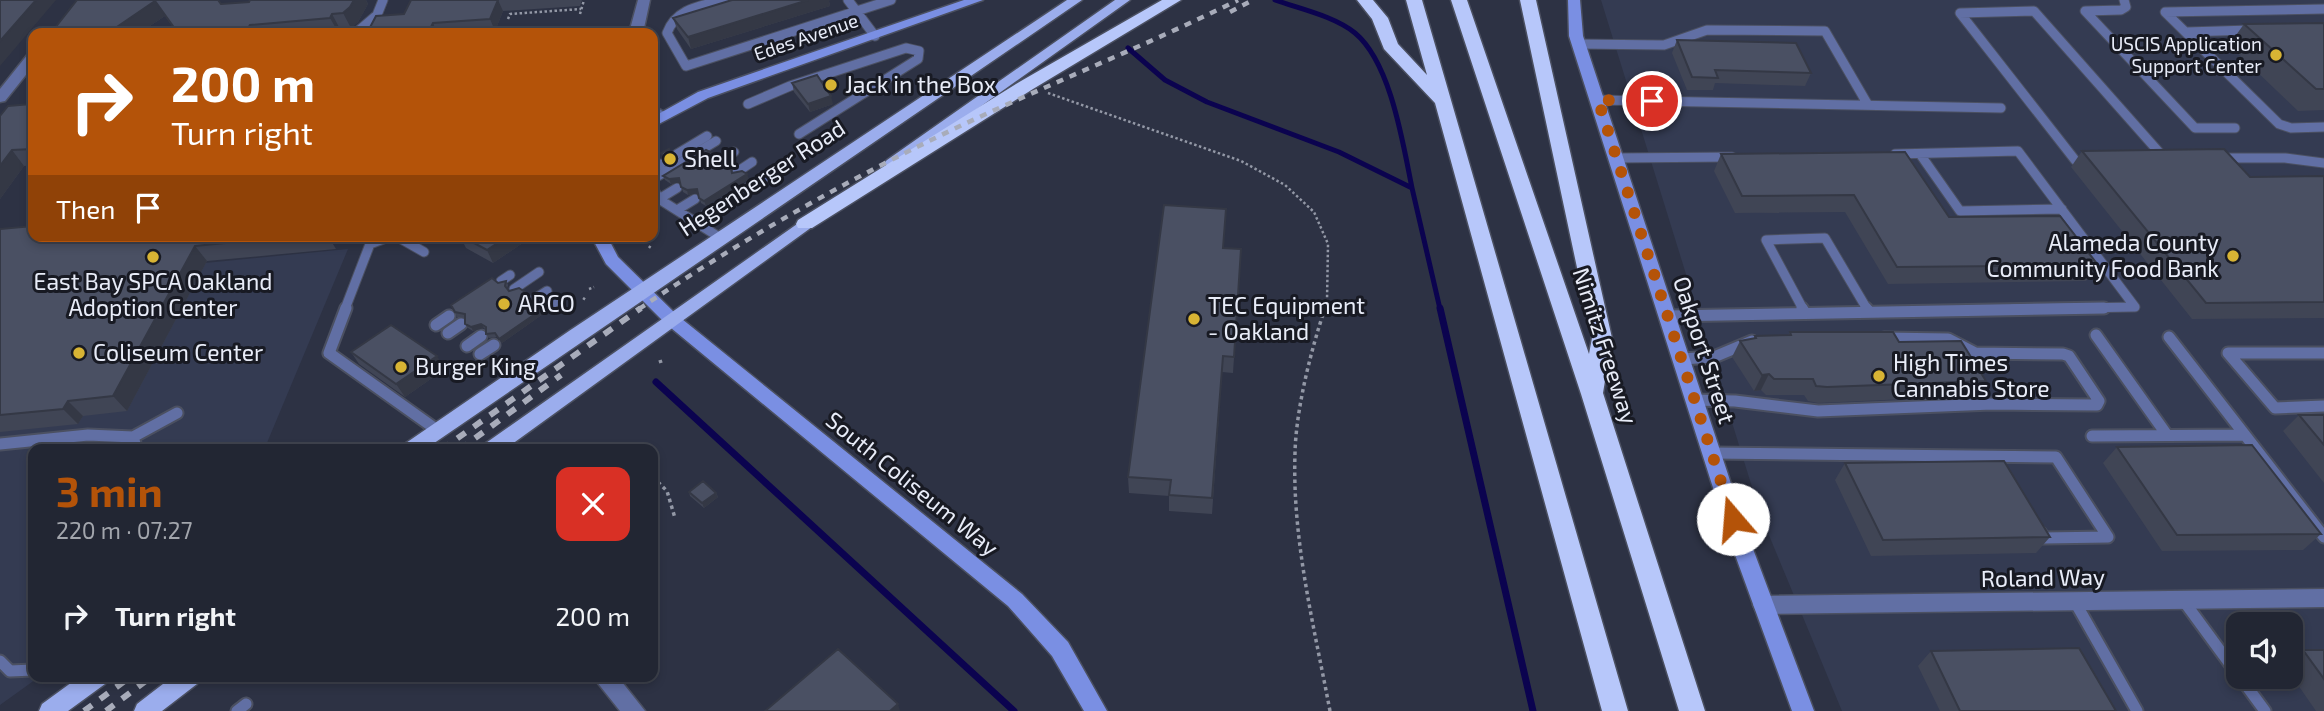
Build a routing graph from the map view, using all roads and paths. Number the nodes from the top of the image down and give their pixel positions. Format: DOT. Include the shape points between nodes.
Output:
graph roads {
  1 [pos="383,0"];
  2 [pos="584,0"];
  3 [pos="644,0"];
  4 [pos="724,0"];
  5 [pos="848,0"];
  6 [pos="891,0"];
  7 [pos="977,0"];
  8 [pos="1076,0"];
  9 [pos="1124,0"];
  10 [pos="1173,0"];
  11 [pos="1365,0"];
  12 [pos="1413,0"];
  13 [pos="1459,0"];
  14 [pos="1528,0"];
  15 [pos="1574,0"];
  16 [pos="2124,0"];
  17 [pos="692,5"];
  18 [pos="581,9"];
  19 [pos="2324,9"];
  20 [pos="857,11"];
  21 [pos="580,14"];
  22 [pos="508,19"];
  23 [pos="362,28"];
  24 [pos="637,28"];
  25 [pos="2255,30"];
  26 [pos="2186,32"];
  27 [pos="875,36"];
  28 [pos="1579,44"];
  29 [pos="28,65"];
  30 [pos="1027,85"];
  31 [pos="1598,100"];
  32 [pos="3,104"];
  33 [pos="748,104"];
  34 [pos="1444,104"];
  35 [pos="1868,105"];
  36 [pos="2001,108"];
  37 [pos="658,115"];
  38 [pos="2324,127"];
  39 [pos="2235,128"];
  40 [pos="799,134"];
  41 [pos="734,152"];
  42 [pos="677,154"];
  43 [pos="1920,154"];
  44 [pos="1879,155"];
  45 [pos="1741,156"];
  46 [pos="1616,158"];
  47 [pos="2152,159"];
  48 [pos="2165,159"];
  49 [pos="2178,159"];
  50 [pos="2205,159"];
  51 [pos="2088,160"];
  52 [pos="719,161"];
  53 [pos="752,162"];
  54 [pos="2324,163"];
  55 [pos="737,172"];
  56 [pos="771,173"];
  57 [pos="658,176"];
  58 [pos="677,188"];
  59 [pos="658,198"];
  60 [pos="695,199"];
  61 [pos="658,200"];
  62 [pos="2062,209"];
  63 [pos="677,210"];
  64 [pos="695,221"];
  65 [pos="805,224"];
  66 [pos="719,237"];
  67 [pos="376,242"];
  68 [pos="405,242"];
  69 [pos="602,242"];
  70 [pos="424,252"];
  71 [pos="539,272"];
  72 [pos="514,289"];
  73 [pos="639,289"];
  74 [pos="547,290"];
  75 [pos="533,300"];
  76 [pos="1869,312"];
  77 [pos="1805,313"];
  78 [pos="449,316"];
  79 [pos="1667,316"];
  80 [pos="671,318"];
  81 [pos="461,324"];
  82 [pos="436,326"];
  83 [pos="448,333"];
  84 [pos="2096,335"];
  85 [pos="481,336"];
  86 [pos="2168,337"];
  87 [pos="1877,338"];
  88 [pos="1765,340"];
  89 [pos="494,345"];
  90 [pos="467,346"];
  91 [pos="2324,353"];
  92 [pos="480,354"];
  93 [pos="1681,359"];
  94 [pos="1592,394"];
  95 [pos="1694,400"];
  96 [pos="2324,406"];
  97 [pos="177,413"];
  98 [pos="438,430"];
  99 [pos="2167,435"];
  100 [pos="2245,435"];
  101 [pos="2092,436"];
  102 [pos="133,437"];
  103 [pos="0,444"];
  104 [pos="135,444"];
  105 [pos="418,444"];
  106 [pos="498,444"];
  107 [pos="1712,453"];
  108 [pos="1993,455"];
  109 [pos="2000,467"];
  110 [pos="658,482"];
  111 [pos="675,518"];
  112 [pos="2036,526"];
  113 [pos="2324,537"];
  114 [pos="2324,598"];
  115 [pos="2183,600"];
  116 [pos="2075,602"];
  117 [pos="1763,605"];
  118 [pos="2226,658"];
  119 [pos="0,661"];
  120 [pos="28,670"];
  121 [pos="90,682"];
  122 [pos="183,682"];
  123 [pos="608,682"];
  124 [pos="2249,689"];
  125 [pos="50,711"];
  126 [pos="145,711"];
  127 [pos="634,711"];
  128 [pos="1096,711"];
  129 [pos="1330,711"];
  130 [pos="1615,711"];
  131 [pos="1692,711"];
  132 [pos="1803,711"];
  133 [pos="2137,711"];
  134 [pos="2265,711"];
  1 -- 23 [label="lane" via="377,15"];
  2 -- 18 [label="path"];
  3 -- 24 [label="street"];
  4 -- 17 [label="lane"];
  5 -- 20 [label="lane"];
  6 -- 20 [label="lane"];
  7 -- 27 [label="street, Edes Avenue"];
  8 -- 66 [label="main road, Hegenberger Road"];
  9 -- 65 [label="main road"];
  10 -- 30 [label="highway"];
  11 -- 34 [label="highway" via="1380,18 1390,46"];
  12 -- 34 [label="highway"];
  13 -- 94 [label="highway, Nimitz Freeway"];
  14 -- 94 [label="highway" via="1602,338"];
  15 -- 28 [label="street, Oakport Street"];
  16 -- 39 [label="lane" via="2126,7 2121,10 2085,11 2195,128"];
  17 -- 20 [label="lane" via="670,21 667,33 686,66"];
  18 -- 21 [label="path"];
  18 -- 22 [label="path" via="510,14"];
  19 -- 26 [label="lane" via="2167,10"];
  20 -- 27 [label="lane"];
  25 -- 26 [label="lane"];
  26 -- 38 [label="lane" via="2279,124"];
  27 -- 37 [label="street, Edes Avenue"];
  28 -- 31 [label="street, Oakport Street"];
  28 -- 35 [label="lane" via="1664,45 1707,30 1825,31"];
  29 -- 32 [label="street"];
  30 -- 65 [label="highway"];
  30 -- 129 [label="path" via="1241,161 1285,185 1314,212 1328,244 1327,301 1311,351 1295,452 1300,555"];
  31 -- 35 [label="lane"];
  31 -- 46 [label="street, Oakport Street"];
  33 -- 40 [label="lane" via="906,48 919,51 918,59"];
  34 -- 130 [label="highway"];
  35 -- 36 [label="lane"];
  41 -- 52 [label="lane"];
  42 -- 57 [label="lane" via="711,139"];
  43 -- 44 [label="lane"];
  43 -- 62 [label="lane" via="2018,151"];
  43 -- 62 [label="lane" via="1960,211"];
  45 -- 46 [label="lane"];
  46 -- 79 [label="street, Oakport Street"];
  47 -- 48 [label="lane"];
  48 -- 49 [label="lane"];
  48 -- 51 [label="lane" via="2034,11 1960,13 2072,160"];
  50 -- 54 [label="lane" via="2285,158"];
  53 -- 55 [label="lane"];
  56 -- 64 [label="lane"];
  58 -- 59 [label="lane"];
  60 -- 63 [label="lane"];
  61 -- 63 [label="lane"];
  62 -- 76 [label="lane" via="2135,307"];
  63 -- 64 [label="lane"];
  64 -- 66 [label="lane"];
  65 -- 80 [label="main road"];
  66 -- 73 [label="main road, Hegenberger Road"];
  67 -- 98 [label="lane" via="370,244 328,353"];
  68 -- 70 [label="lane"];
  69 -- 73 [label="street"];
  71 -- 72 [label="lane"];
  73 -- 80 [label="street"];
  73 -- 98 [label="main road, Hegenberger Road"];
  74 -- 75 [label="lane"];
  76 -- 77 [label="lane"];
  76 -- 77 [label="lane" via="1825,238 1766,240"];
  77 -- 79 [label="lane"];
  78 -- 82 [label="lane"];
  79 -- 93 [label="street, Oakport Street"];
  80 -- 106 [label="main road"];
  80 -- 128 [label="street, South Coliseum Way" via="1015,600 1060,649"];
  81 -- 83 [label="lane"];
  84 -- 99 [label="lane"];
  85 -- 90 [label="lane"];
  86 -- 100 [label="lane"];
  87 -- 95 [label="lane" via="1948,339 1975,353 2063,354 2069,356 2099,401 2097,405 1818,411"];
  88 -- 93 [label="lane" via="1740,344 1714,357"];
  89 -- 92 [label="lane"];
  91 -- 96 [label="lane" via="2228,353 2275,408"];
  93 -- 95 [label="street, Oakport Street"];
  94 -- 131 [label="highway, Nimitz Freeway"];
  95 -- 107 [label="street, Oakport Street"];
  97 -- 102 [label="lane"];
  98 -- 105 [label="main road, Hegenberger Road"];
  99 -- 100 [label="lane"];
  99 -- 101 [label="lane"];
  100 -- 113 [label="lane"];
  102 -- 103 [label="lane" via="88,435"];
  102 -- 104 [label="lane"];
  107 -- 108 [label="lane"];
  107 -- 117 [label="street, Oakport Street"];
  108 -- 109 [label="lane"];
  108 -- 112 [label="lane" via="2056,457 2108,537 2044,538"];
  110 -- 111 [label="path" via="667,491"];
  114 -- 115 [label="street, Roland Way"];
  115 -- 116 [label="street, Roland Way"];
  115 -- 118 [label="lane"];
  116 -- 117 [label="street, Roland Way"];
  116 -- 133 [label="lane"];
  117 -- 132 [label="street, Oakport Street"];
  119 -- 120 [label="lane" via="10,671"];
  121 -- 125 [label="main road"];
  122 -- 126 [label="main road"];
  123 -- 127 [label="street"];
  124 -- 134 [label="lane"];
}
